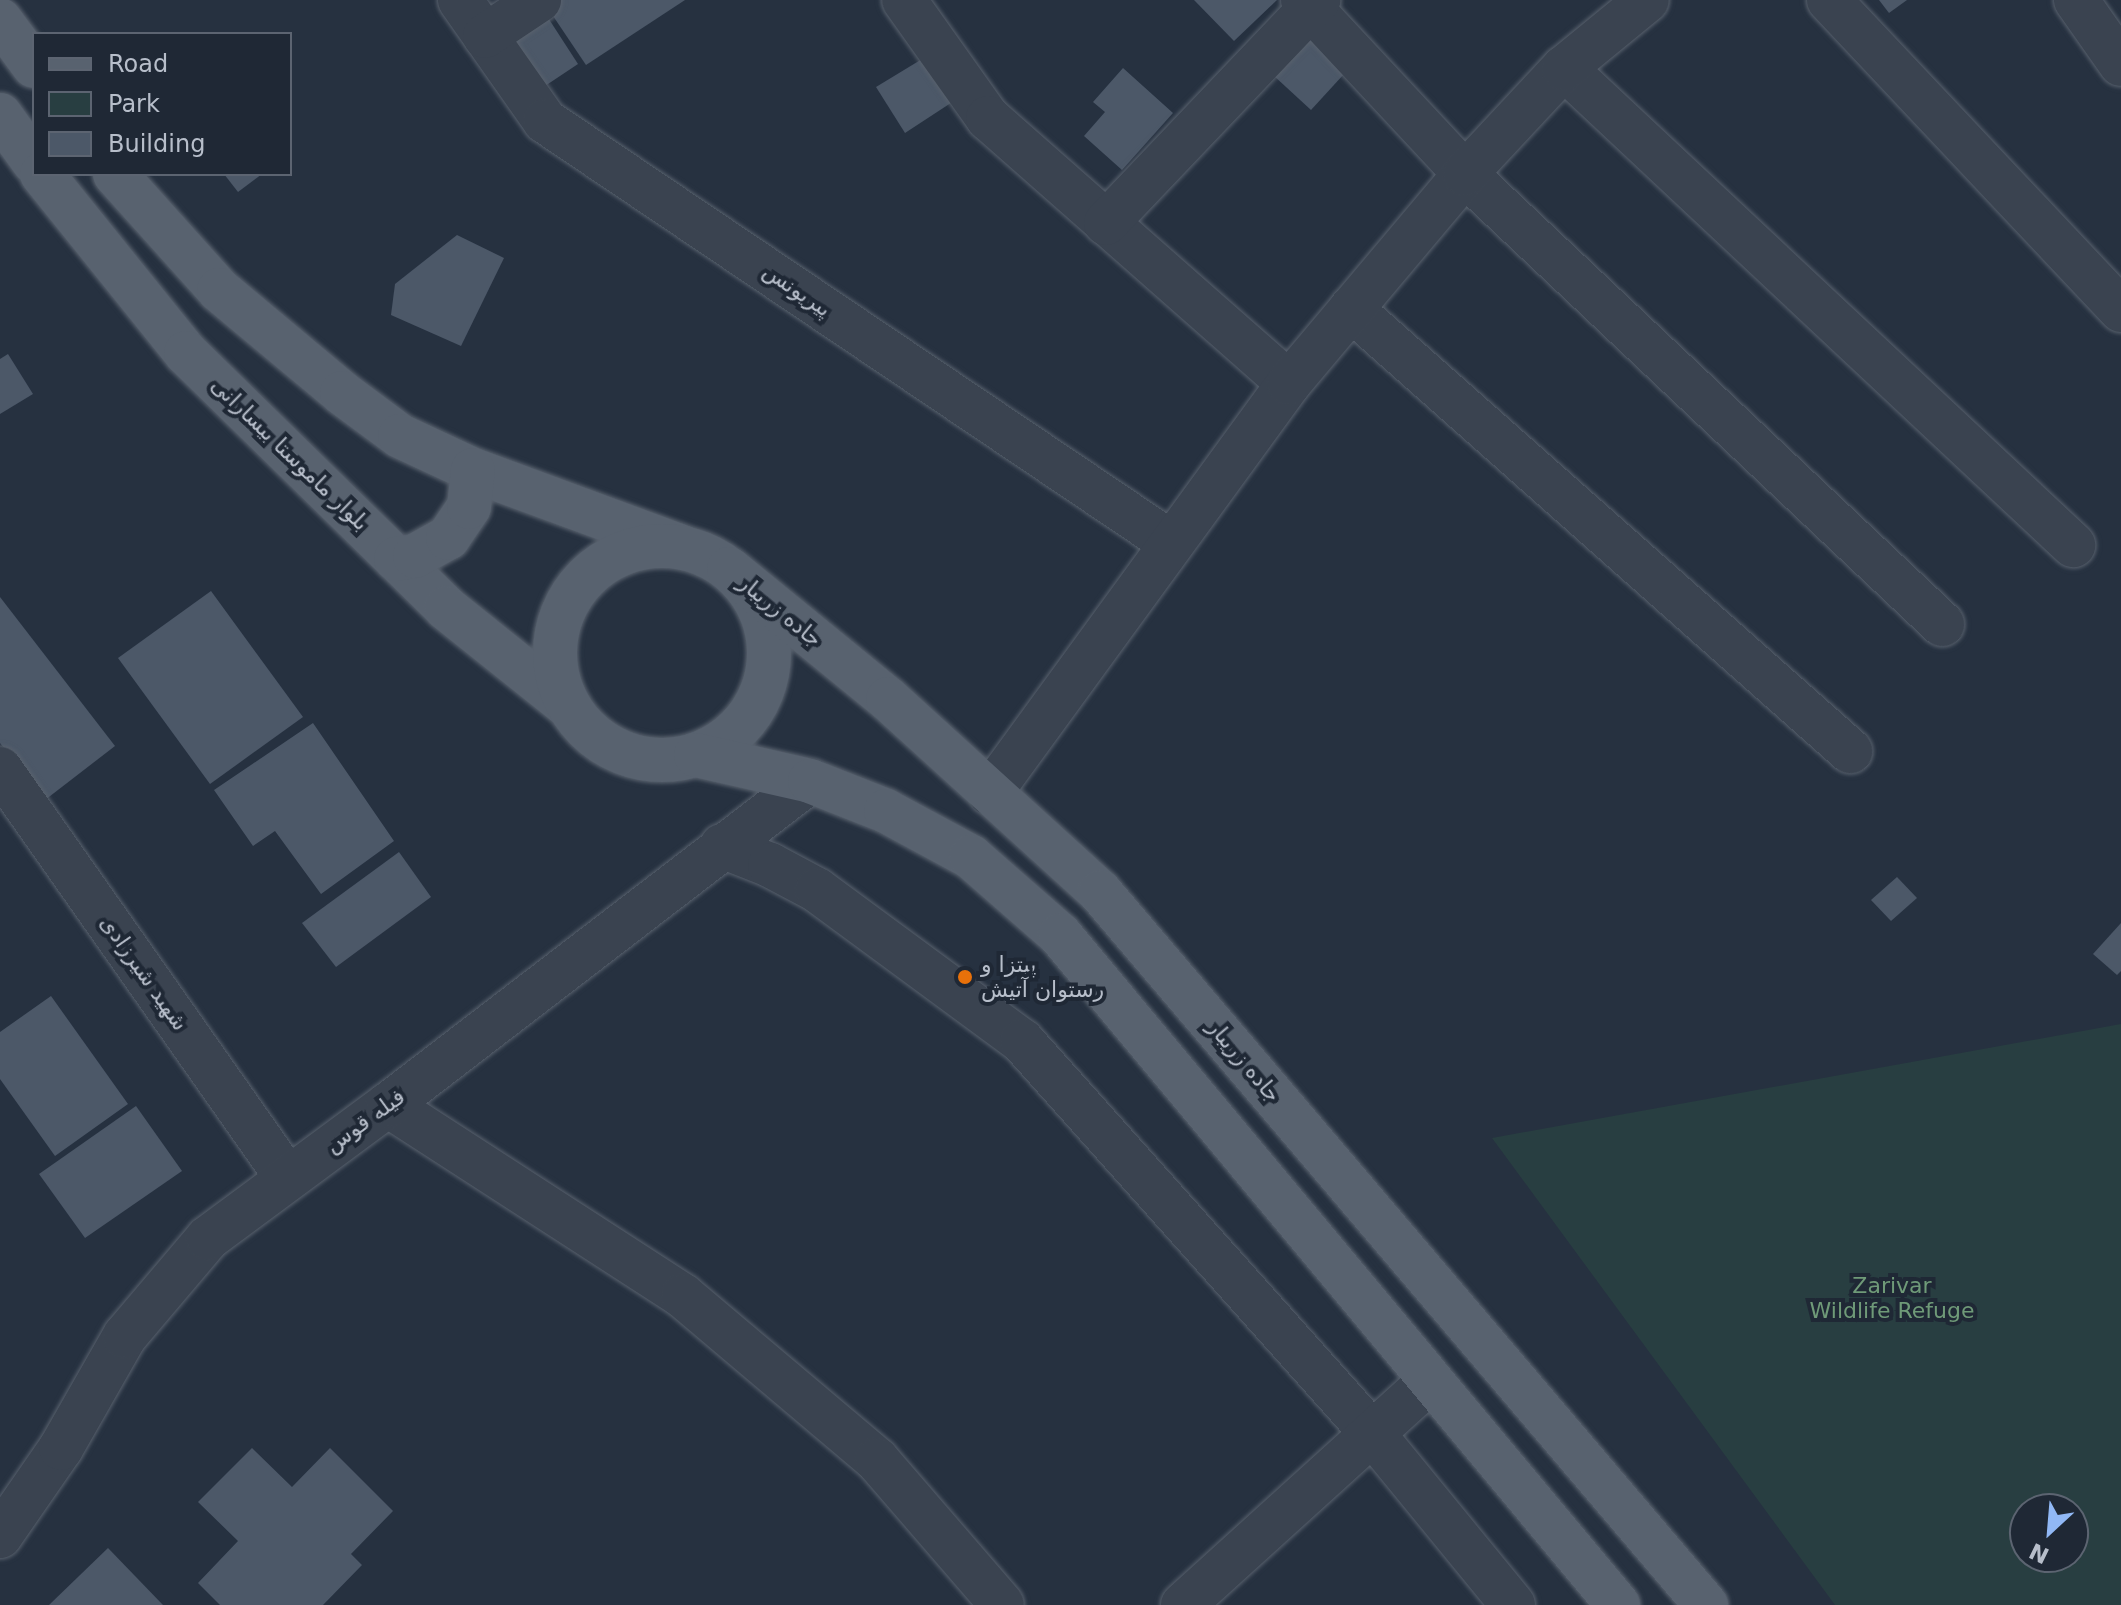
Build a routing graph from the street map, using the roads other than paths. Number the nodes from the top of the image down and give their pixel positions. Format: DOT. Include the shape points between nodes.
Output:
graph roads {
  1 [pos="460,0"];
  2 [pos="539,0"];
  3 [pos="904,0"];
  4 [pos="1647,0"];
  5 [pos="1829,0"];
  6 [pos="2076,0"];
  7 [pos="1311,2"];
  8 [pos="0,20"];
  9 [pos="485,36"];
  10 [pos="32,63"];
  11 [pos="2121,64"];
  12 [pos="1564,68"];
  13 [pos="0,115"];
  14 [pos="32,159"];
  15 [pos="1465,174"];
  16 [pos="44,176"];
  17 [pos="117,176"];
  18 [pos="1106,223"];
  19 [pos="1351,309"];
  20 [pos="2121,310"];
  21 [pos="1289,383"];
  22 [pos="473,470"];
  23 [pos="1171,543"];
  24 [pos="2073,545"];
  25 [pos="685,548"];
  26 [pos="396,559"];
  27 [pos="729,569"];
  28 [pos="1942,624"];
  29 [pos="567,705"];
  30 [pos="1850,751"];
  31 [pos="696,755"];
  32 [pos="0,769"];
  33 [pos="810,781"];
  34 [pos="990,793"];
  35 [pos="722,846"];
  36 [pos="388,1105"];
  37 [pos="287,1178"];
  38 [pos="1429,1382"];
  39 [pos="1373,1434"];
  40 [pos="0,1536"];
  41 [pos="1002,1605"];
  42 [pos="1183,1605"];
  43 [pos="1513,1605"];
  44 [pos="1618,1605"];
  45 [pos="1706,1605"];
  1 -- 9 [label="street, پیریونس"];
  2 -- 9 [label="street"];
  3 -- 18 [label="street" via="988,118"];
  4 -- 12 [label="street"];
  5 -- 20 [label="street"];
  6 -- 11 [label="street"];
  7 -- 15 [label="street"];
  7 -- 18 [label="street"];
  8 -- 10 [label="main road"];
  9 -- 23 [label="street, پیریونس" via="545,121"];
  12 -- 15 [label="street"];
  12 -- 24 [label="street"];
  13 -- 14 [label="main road"];
  15 -- 19 [label="street"];
  15 -- 28 [label="street"];
  16 -- 26 [label="main road, بلوار ماموستا بیسارانی" via="186,353"];
  17 -- 22 [label="main road" via="219,290 342,393 400,436"];
  18 -- 21 [label="street"];
  19 -- 21 [label="street"];
  19 -- 30 [label="street"];
  21 -- 23 [label="street"];
  22 -- 25 [label="main road"];
  22 -- 26 [label="main road" via="469,507 448,538 415,556"];
  23 -- 34 [label="street"];
  25 -- 27 [label="main road"];
  25 -- 29 [label="main road" via="630,550 595,568 569,597 555,632 556,674"];
  26 -- 29 [label="main road, بلوار ماموستا بیسارانی" via="446,608"];
  27 -- 31 [label="main road" via="751,592 764,619 769,654 763,690 732,735"];
  27 -- 34 [label="main road, جاده زریبار" via="888,699"];
  29 -- 31 [label="main road" via="591,734 612,748 647,760"];
  31 -- 33 [label="main road"];
  32 -- 37 [label="street, شهید شیرزادی"];
  33 -- 35 [label="street, فیله قوس"];
  33 -- 38 [label="main road" via="886,811 971,857 1060,935"];
  34 -- 45 [label="main road, جاده زریبار" via="1100,892"];
  35 -- 36 [label="street, فیله قوس"];
  35 -- 39 [label="street" via="817,890 1022,1041"];
  36 -- 37 [label="street, فیله قوس"];
  36 -- 41 [label="street" via="683,1296 877,1460"];
  37 -- 40 [label="street, فیله قوس" via="208,1238 125,1336 61,1448"];
  38 -- 39 [label="street"];
  38 -- 44 [label="main road"];
  39 -- 42 [label="street"];
  39 -- 43 [label="street"];
}
